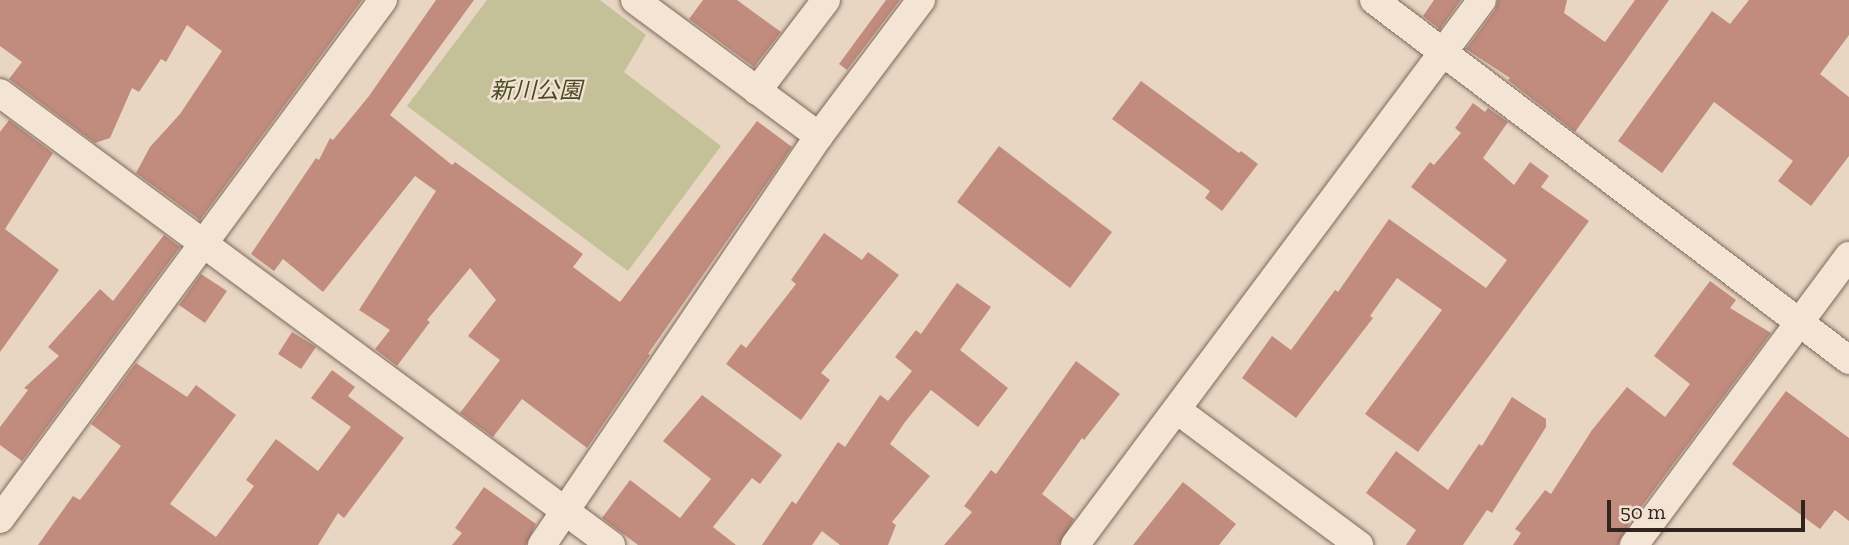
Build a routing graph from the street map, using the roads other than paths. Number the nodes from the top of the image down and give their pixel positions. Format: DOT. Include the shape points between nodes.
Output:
graph roads {
  1 [pos="383,0"];
  2 [pos="825,0"];
  3 [pos="921,0"];
  4 [pos="1374,0"];
  5 [pos="1482,0"];
  6 [pos="640,2"];
  7 [pos="1444,51"];
  8 [pos="758,91"];
  9 [pos="0,93"];
  10 [pos="818,136"];
  11 [pos="203,244"];
  12 [pos="1849,256"];
  13 [pos="1798,322"];
  14 [pos="1849,360"];
  15 [pos="1177,410"];
  16 [pos="566,513"];
  17 [pos="0,519"];
  18 [pos="542,545"];
  19 [pos="611,545"];
  20 [pos="1075,545"];
  21 [pos="1359,545"];
  22 [pos="1634,545"];
  1 -- 11 [label="street"];
  2 -- 8 [label="street"];
  3 -- 10 [label="street"];
  4 -- 7 [label="street"];
  5 -- 7 [label="street"];
  6 -- 8 [label="street"];
  7 -- 13 [label="street"];
  7 -- 15 [label="street"];
  8 -- 10 [label="street"];
  9 -- 11 [label="street"];
  10 -- 16 [label="street"];
  11 -- 16 [label="street"];
  11 -- 17 [label="street"];
  12 -- 13 [label="street"];
  13 -- 14 [label="street"];
  13 -- 22 [label="street"];
  15 -- 20 [label="street"];
  15 -- 21 [label="street"];
  16 -- 18 [label="street"];
  16 -- 19 [label="street"];
}
